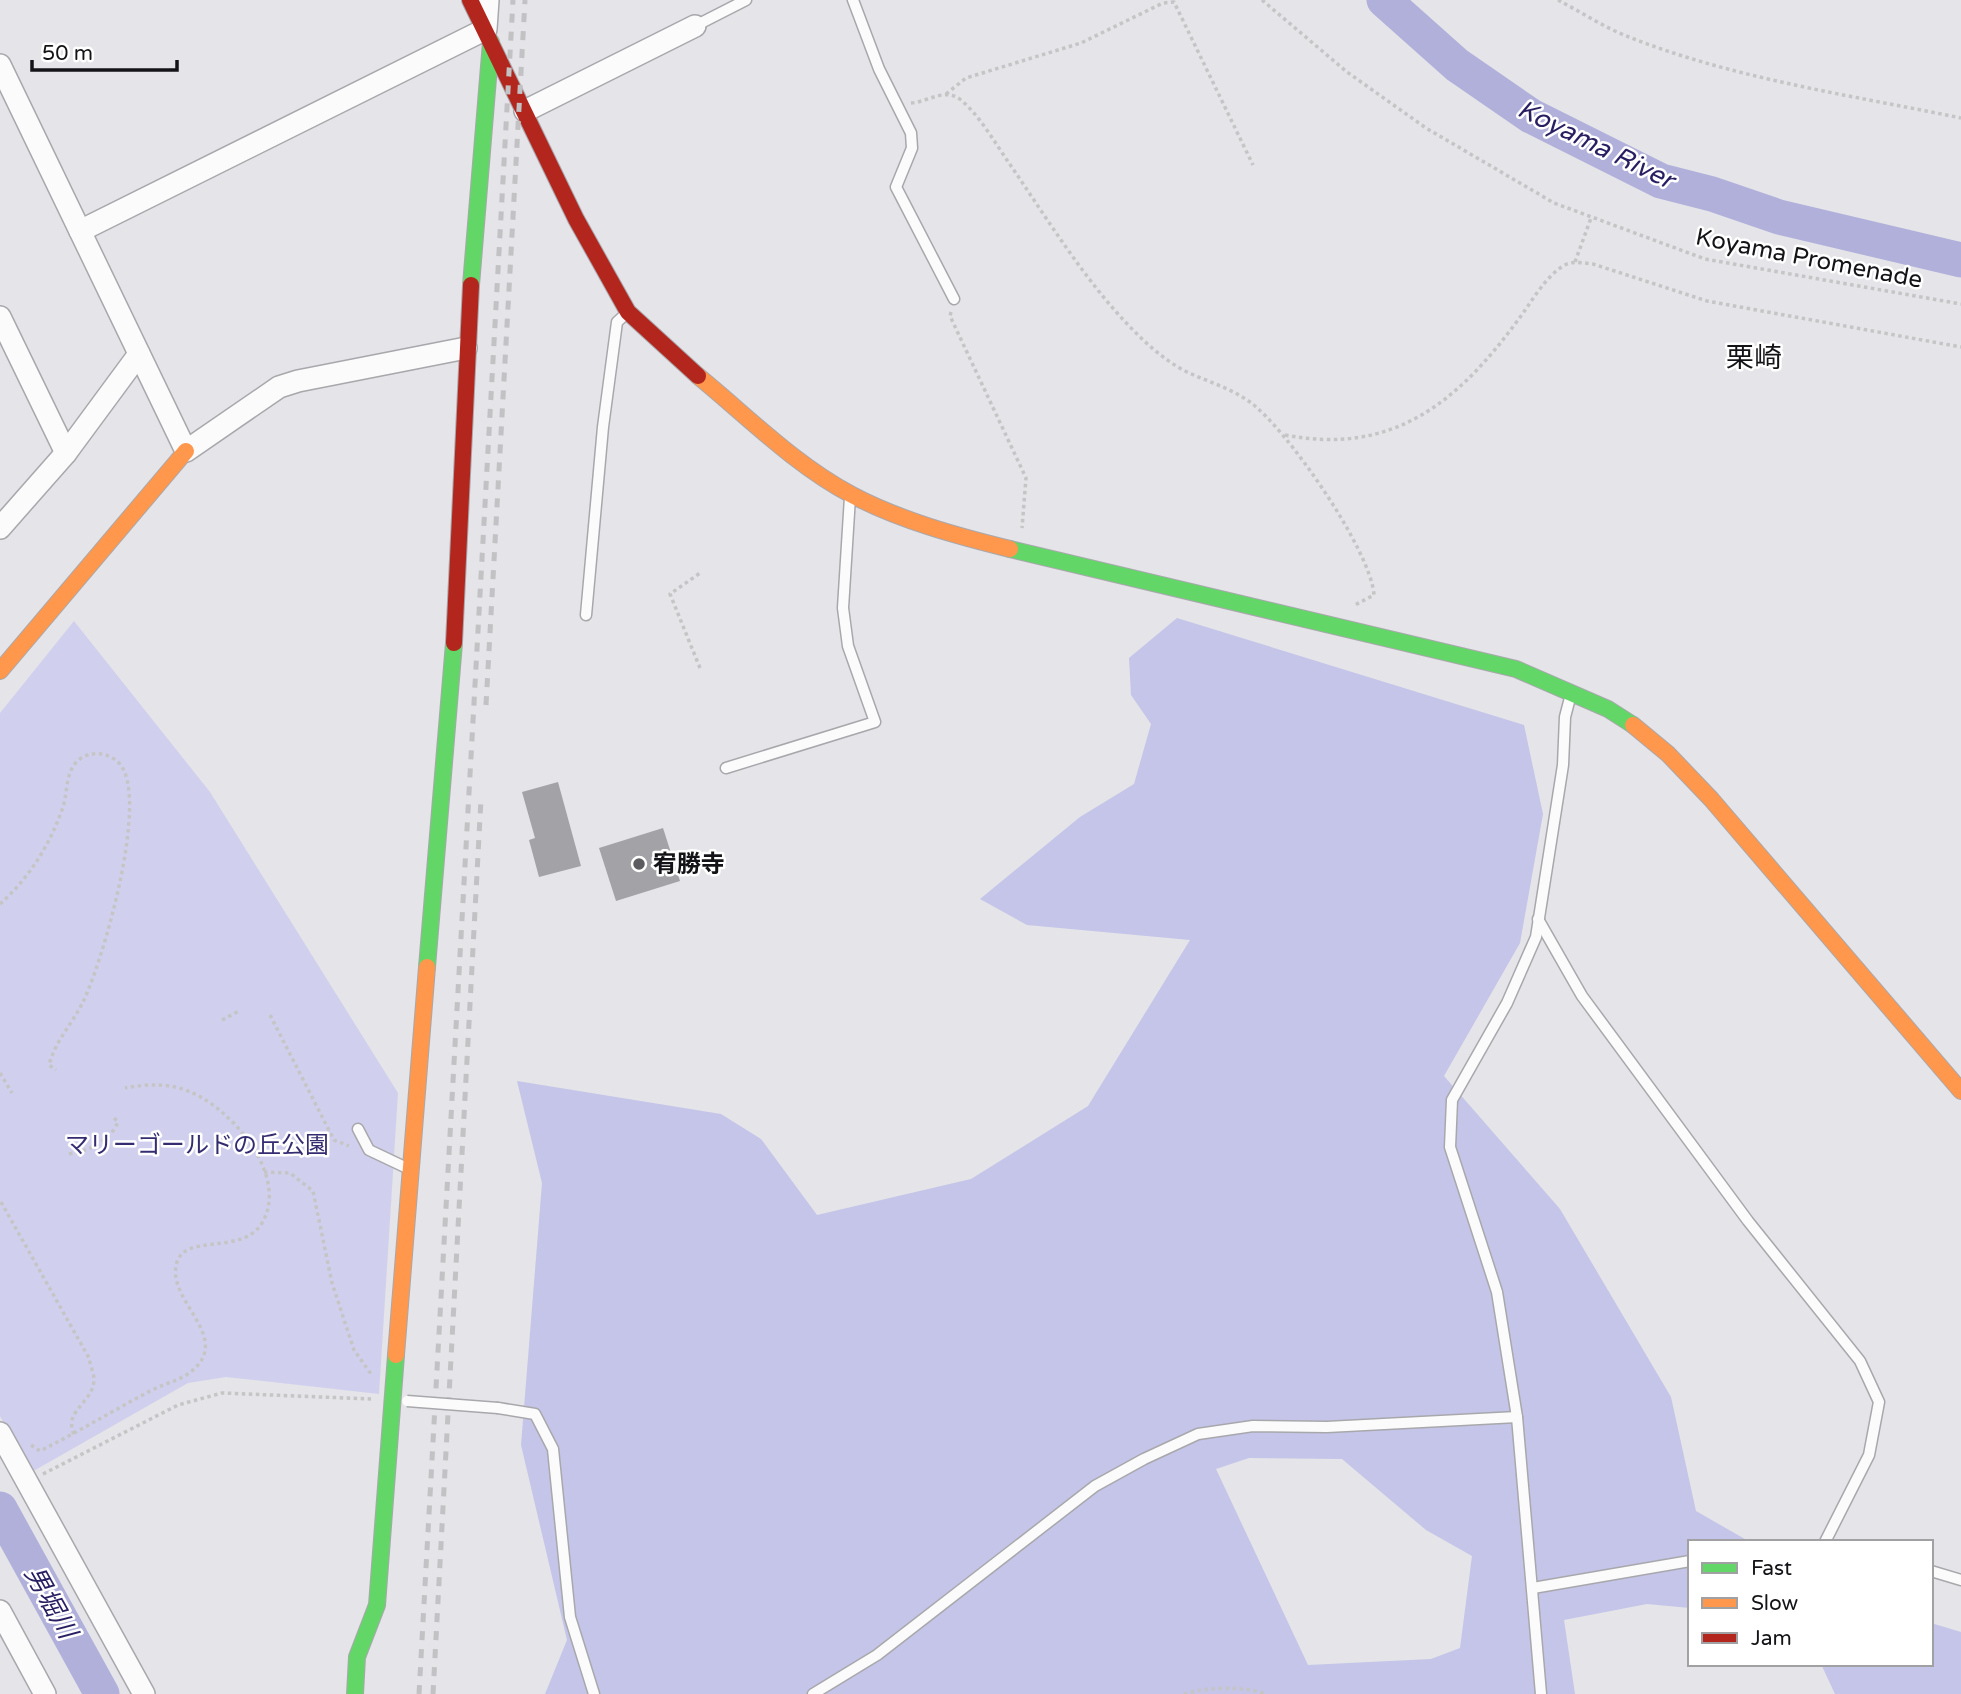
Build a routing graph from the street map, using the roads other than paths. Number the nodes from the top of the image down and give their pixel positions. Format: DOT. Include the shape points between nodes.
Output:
graph roads {
  1 [pos="470,0"];
  2 [pos="488,0"];
  3 [pos="746,0"];
  4 [pos="853,0"];
  5 [pos="695,26"];
  6 [pos="489,35"];
  7 [pos="0,65"];
  8 [pos="525,111"];
  9 [pos="80,231"];
  10 [pos="954,299"];
  11 [pos="628,312"];
  12 [pos="0,317"];
  13 [pos="467,348"];
  14 [pos="139,354"];
  15 [pos="186,451"];
  16 [pos="66,453"];
  17 [pos="850,494"];
  18 [pos="0,528"];
  19 [pos="586,615"];
  20 [pos="0,671"];
  21 [pos="1572,692"];
  22 [pos="726,768"];
  23 [pos="1538,919"];
  24 [pos="1961,1091"];
  25 [pos="358,1129"];
  26 [pos="409,1170"];
  27 [pos="397,1397"];
  28 [pos="1517,1416"];
  29 [pos="0,1433"];
  30 [pos="1826,1540"];
  31 [pos="1688,1561"];
  32 [pos="1933,1572"];
  33 [pos="1961,1580"];
  34 [pos="1533,1588"];
  35 [pos="0,1611"];
  36 [pos="45,1694"];
  37 [pos="144,1694"];
  38 [pos="355,1694"];
  39 [pos="594,1694"];
  40 [pos="813,1694"];
  41 [pos="1541,1694"];
  1 -- 6 [label="street"];
  2 -- 6 [label="street"];
  3 -- 5 [label="lane"];
  4 -- 10 [label="lane" via="911,133 912,148 895,187"];
  5 -- 8 [label="street"];
  6 -- 8 [label="street"];
  6 -- 9 [label="street"];
  6 -- 13 [label="street"];
  7 -- 9 [label="street"];
  8 -- 11 [label="street" via="576,219"];
  9 -- 14 [label="street"];
  11 -- 17 [label="street" via="683,363"];
  11 -- 19 [label="lane" via="617,322"];
  12 -- 16 [label="street"];
  13 -- 15 [label="street" via="298,380 279,387"];
  13 -- 26 [label="street" via="453,675"];
  14 -- 15 [label="street"];
  14 -- 16 [label="street"];
  15 -- 20 [label="street"];
  16 -- 18 [label="street"];
  17 -- 21 [label="street" via="888,512 1020,551 1516,669"];
  17 -- 22 [label="lane" via="843,608 848,646 876,722"];
  21 -- 23 [label="lane"];
  21 -- 24 [label="street" via="1626,721 1668,754"];
  23 -- 28 [label="lane" via="1536,937 1507,1003 1452,1100 1450,1147 1497,1292"];
  23 -- 30 [label="lane" via="1582,996 1748,1221 1860,1362 1880,1402 1869,1455"];
  25 -- 26 [label="lane" via="369,1150"];
  26 -- 27 [label="street"];
  27 -- 38 [label="street" via="377,1605 357,1657"];
  27 -- 39 [label="lane, bridge" via="535,1414 553,1449 570,1617"];
  28 -- 34 [label="lane"];
  28 -- 40 [label="lane" via="1327,1427 1253,1426 1198,1434 1095,1486 877,1655"];
  29 -- 37 [label="street"];
  31 -- 34 [label="lane"];
  32 -- 33 [label="lane"];
  34 -- 41 [label="lane"];
  35 -- 36 [label="street"];
}
